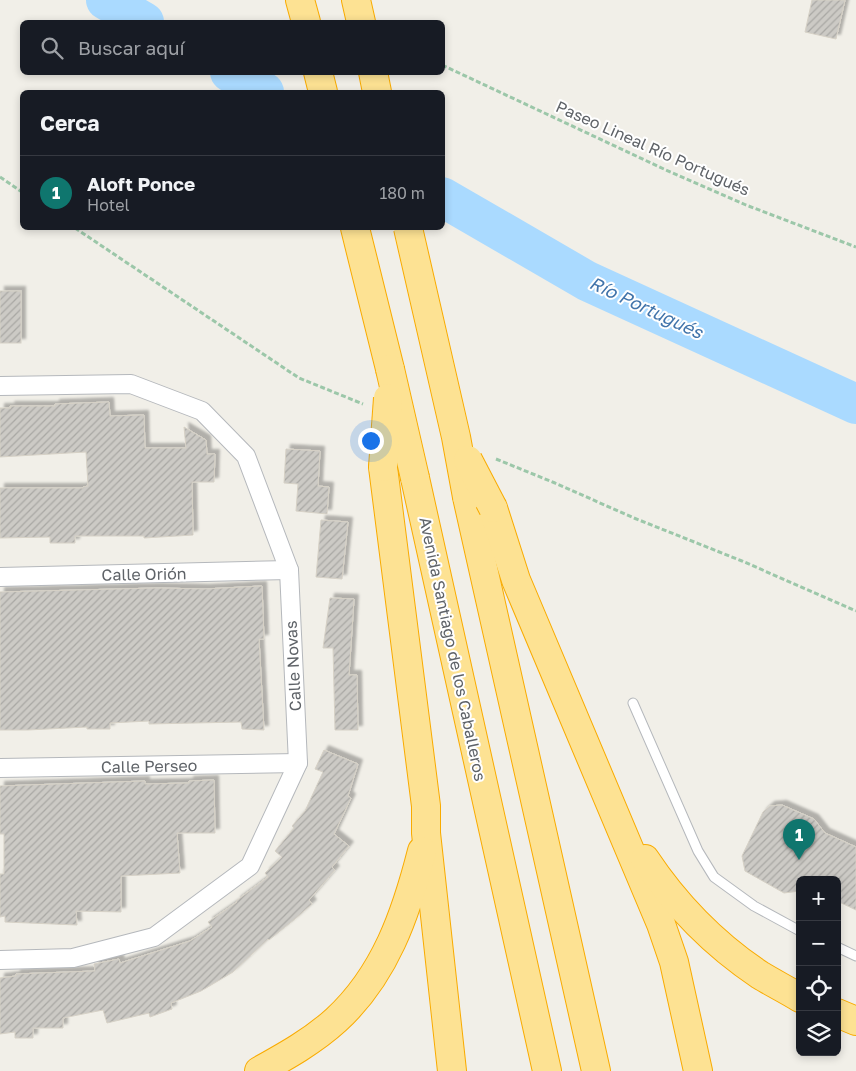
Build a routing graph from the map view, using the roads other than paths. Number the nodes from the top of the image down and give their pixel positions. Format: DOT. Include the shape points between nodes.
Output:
graph roads {
  1 [pos="300,0"];
  2 [pos="356,0"];
  3 [pos="305,20"];
  4 [pos="361,20"];
  5 [pos="319,75"];
  6 [pos="374,75"];
  7 [pos="322,90"];
  8 [pos="377,90"];
  9 [pos="355,230"];
  10 [pos="408,230"];
  11 [pos="390,369"];
  12 [pos="0,386"];
  13 [pos="456,437"];
  14 [pos="289,570"];
  15 [pos="0,577"];
  16 [pos="633,703"];
  17 [pos="298,763"];
  18 [pos="0,768"];
  19 [pos="616,814"];
  20 [pos="426,833"];
  21 [pos="796,929"];
  22 [pos="841,949"];
  23 [pos="856,956"];
  24 [pos="0,960"];
  25 [pos="796,996"];
  26 [pos="841,1015"];
  27 [pos="856,1021"];
  28 [pos="259,1071"];
  29 [pos="452,1071"];
  30 [pos="547,1071"];
  31 [pos="596,1071"];
  32 [pos="698,1071"];
  1 -- 3 [label="highway"];
  2 -- 4 [label="highway"];
  5 -- 7 [label="highway"];
  6 -- 8 [label="highway"];
  9 -- 11 [label="highway, Avenida Santiago de los Caballeros"];
  10 -- 13 [label="highway, bridge"];
  11 -- 20 [label="highway, bridge" via="383,467 426,806"];
  11 -- 30 [label="highway, Avenida Santiago de los Caballeros, bridge"];
  12 -- 14 [label="street, Calle Novas" via="130,384 202,411 246,456"];
  13 -- 19 [label="highway, bridge" via="493,508 516,580"];
  13 -- 31 [label="highway, bridge"];
  14 -- 15 [label="street, Calle Orión"];
  14 -- 17 [label="street, Calle Novas"];
  16 -- 21 [label="lane" via="698,851 714,877 754,906"];
  17 -- 18 [label="street, Calle Perseo"];
  17 -- 24 [label="street, Calle Novas" via="250,866 154,937 73,958"];
  19 -- 25 [label="highway" via="654,872 683,908 720,944"];
  19 -- 32 [label="highway" via="669,947"];
  20 -- 28 [label="highway" via="409,899 386,955 372,978 336,1020 314,1038"];
  20 -- 29 [label="highway"];
  22 -- 23 [label="lane"];
  26 -- 27 [label="highway"];
}
